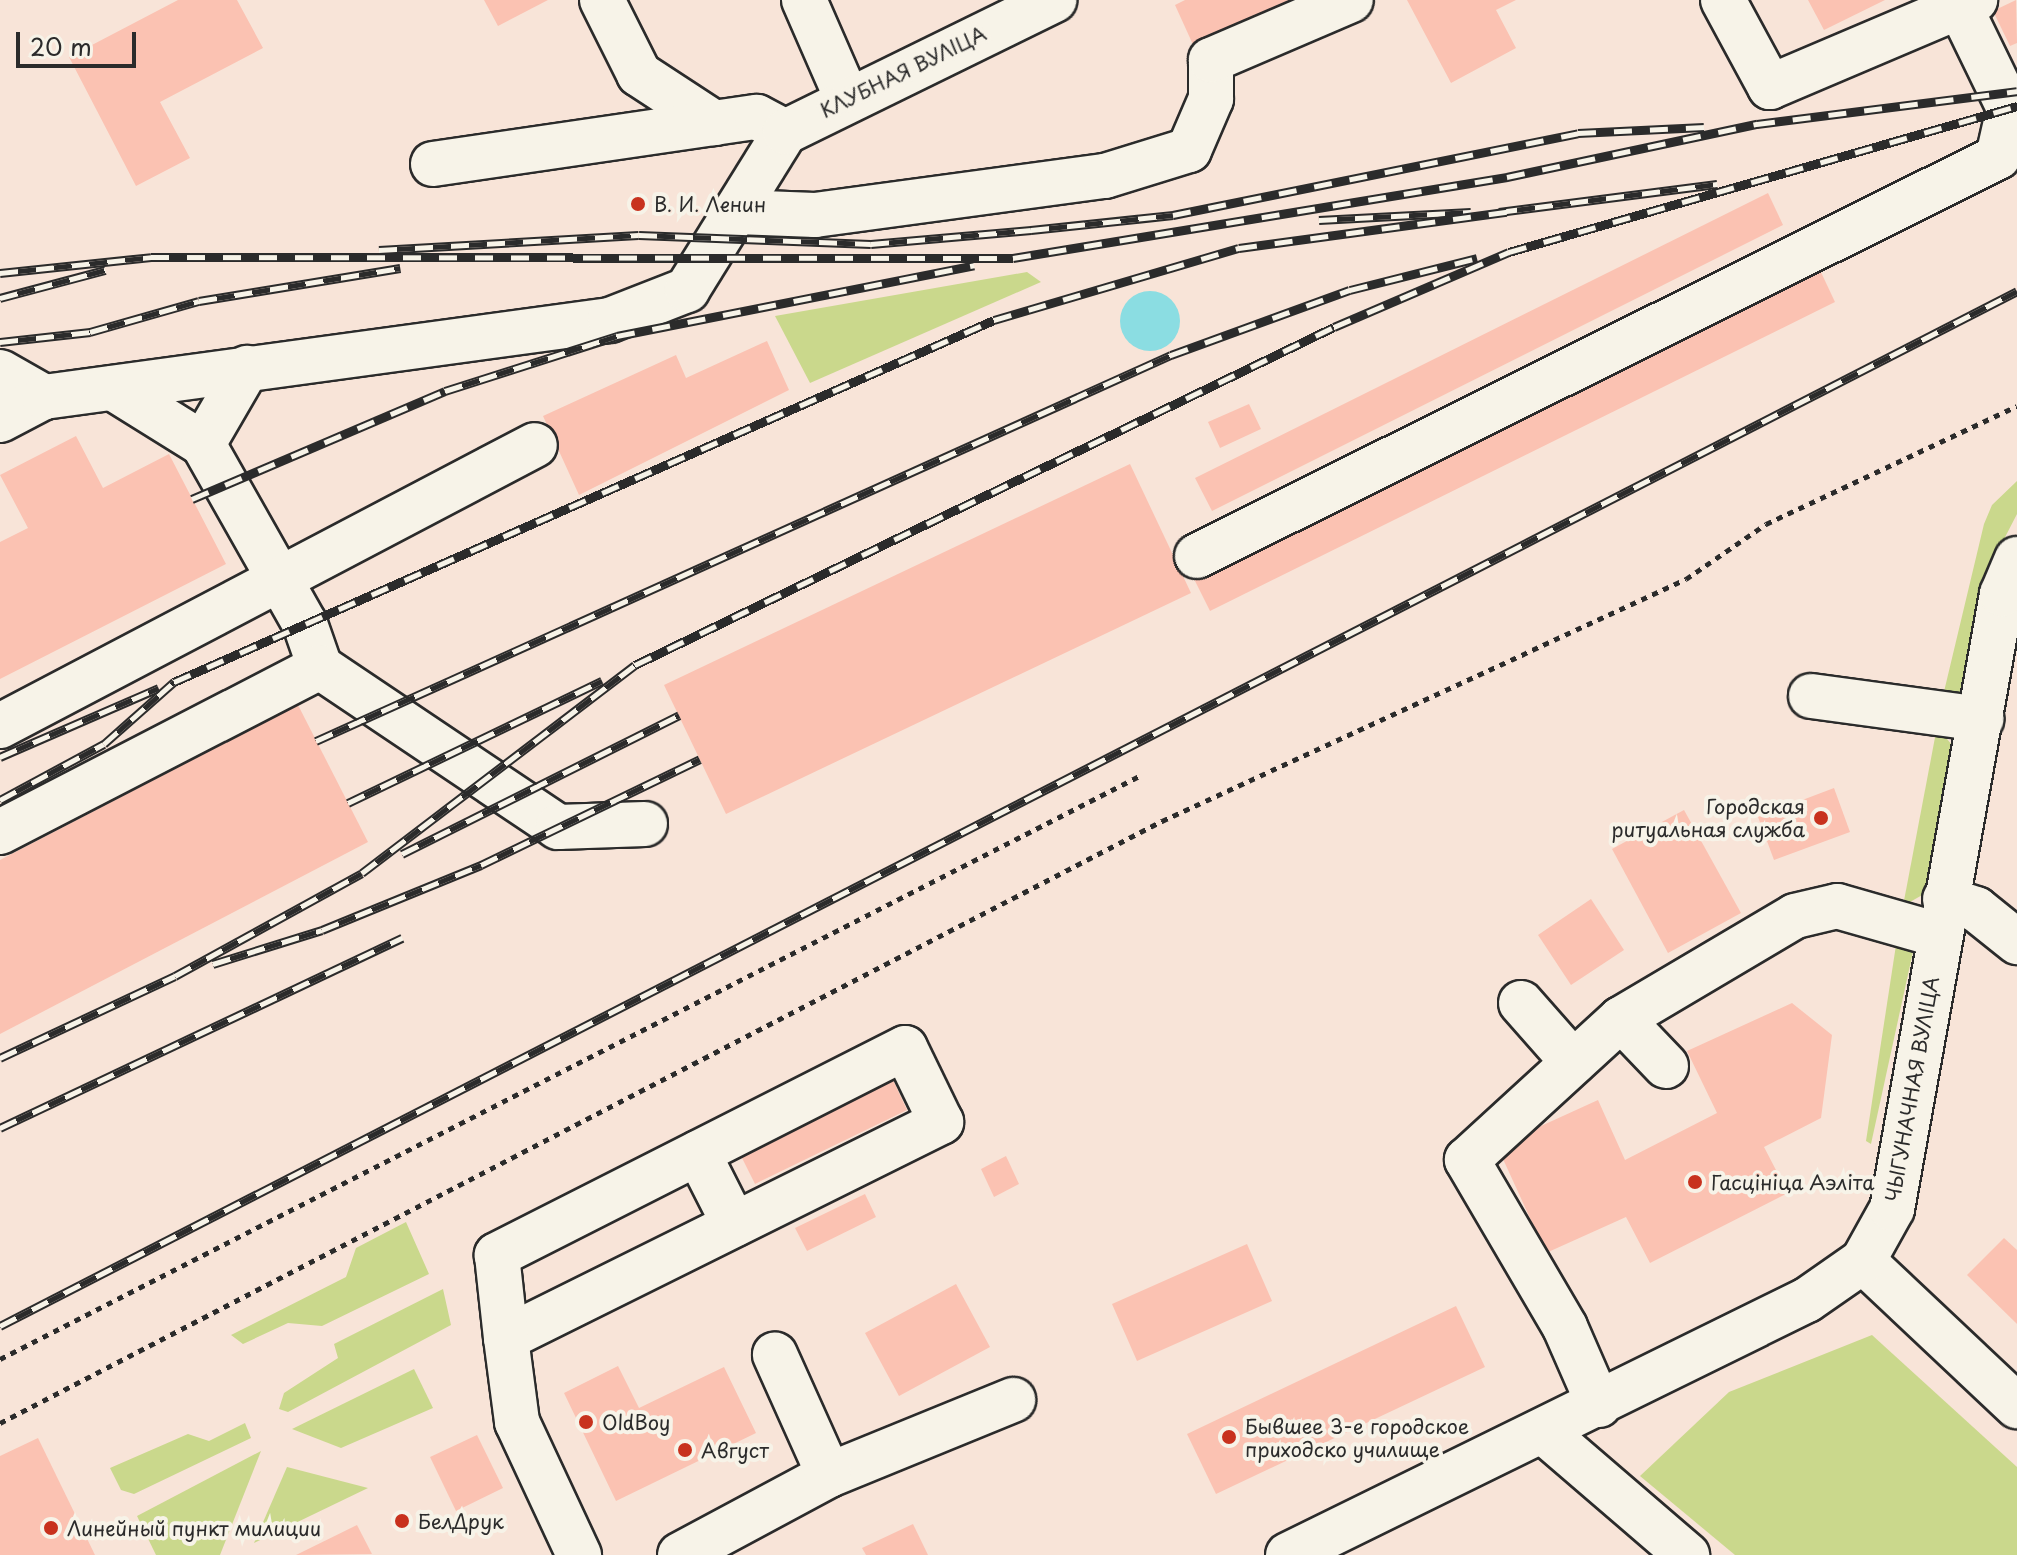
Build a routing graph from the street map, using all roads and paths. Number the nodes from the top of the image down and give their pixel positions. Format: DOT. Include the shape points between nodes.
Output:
graph roads {
  1 [pos="602,0"];
  2 [pos="804,0"];
  3 [pos="1054,0"];
  4 [pos="1351,0"];
  5 [pos="1723,0"];
  6 [pos="1967,4"];
  7 [pos="846,96"];
  8 [pos="714,123"];
  9 [pos="777,148"];
  10 [pos="433,164"];
  11 [pos="737,212"];
  12 [pos="247,368"];
  13 [pos="0,372"];
  14 [pos="113,388"];
  15 [pos="44,397"];
  16 [pos="2017,406"];
  17 [pos="0,420"];
  18 [pos="203,444"];
  19 [pos="535,445"];
  20 [pos="1197,556"];
  21 [pos="2017,559"];
  22 [pos="275,582"];
  23 [pos="2005,658"];
  24 [pos="320,667"];
  25 [pos="1811,696"];
  26 [pos="1981,719"];
  27 [pos="0,726"];
  28 [pos="1141,775"];
  29 [pos="645,824"];
  30 [pos="0,832"];
  31 [pos="1942,917"];
  32 [pos="2017,942"];
  33 [pos="1521,1003"];
  34 [pos="1621,1019"];
  35 [pos="1573,1062"];
  36 [pos="1666,1066"];
  37 [pos="698,1153"];
  38 [pos="734,1224"];
  39 [pos="1863,1261"];
  40 [pos="506,1338"];
  41 [pos="775,1355"];
  42 [pos="0,1359"];
  43 [pos="1013,1400"];
  44 [pos="1599,1405"];
  45 [pos="2017,1406"];
  46 [pos="0,1423"];
  47 [pos="1544,1432"];
  48 [pos="829,1475"];
  49 [pos="579,1555"];
  50 [pos="680,1555"];
  51 [pos="1288,1555"];
  52 [pos="1687,1555"];
  1 -- 8 [label="street" via="639,74"];
  2 -- 7 [label="street"];
  3 -- 7 [label="street, КЛУБНАЯ ВУЛІЦА"];
  4 -- 11 [label="street" via="1211,60 1211,99 1189,150 1105,176 815,215"];
  5 -- 6 [label="street" via="1770,87"];
  6 -- 20 [label="street" via="2009,108 1998,157"];
  7 -- 9 [label="street, КЛУБНАЯ ВУЛІЦА"];
  8 -- 9 [label="street" via="757,117"];
  8 -- 10 [label="street"];
  9 -- 11 [label="street"];
  11 -- 12 [label="street" via="687,290 610,320"];
  12 -- 14 [label="street"];
  12 -- 18 [label="street"];
  13 -- 15 [label="street"];
  14 -- 15 [label="street"];
  14 -- 18 [label="street"];
  15 -- 17 [label="street"];
  16 -- 46 [label="path" via="1766,524 1686,579 1162,821"];
  18 -- 22 [label="street"];
  19 -- 22 [label="street"];
  21 -- 23 [label="street, ЧЫГУНАЧНАЯ ВУЛІЦА" via="2002,594"];
  22 -- 24 [label="street" via="305,624"];
  22 -- 27 [label="street"];
  23 -- 26 [label="street, ЧЫГУНАЧНАЯ ВУЛІЦА"];
  24 -- 29 [label="street" via="558,827"];
  24 -- 30 [label="street"];
  25 -- 26 [label="street"];
  26 -- 31 [label="street, ЧЫГУНАЧНАЯ ВУЛІЦА"];
  28 -- 42 [label="path"];
  31 -- 32 [label="street" via="1976,909"];
  31 -- 34 [label="street" via="1837,906 1795,916"];
  31 -- 39 [label="street, ЧЫГУНАЧНАЯ ВУЛІЦА" via="1892,1209"];
  33 -- 35 [label="street"];
  34 -- 35 [label="street"];
  34 -- 36 [label="street"];
  35 -- 44 [label="street" via="1467,1160 1565,1327"];
  37 -- 38 [label="street"];
  37 -- 38 [label="street" via="905,1048 941,1122"];
  37 -- 40 [label="street" via="497,1255"];
  38 -- 40 [label="street"];
  39 -- 44 [label="street, ЧЫГУНАЧНАЯ ВУЛІЦА" via="1807,1300"];
  39 -- 45 [label="street"];
  40 -- 49 [label="street" via="517,1422"];
  41 -- 48 [label="street"];
  43 -- 48 [label="street"];
  44 -- 47 [label="street, ЧЫГУНАЧНАЯ ВУЛІЦА"];
  47 -- 51 [label="street, ЧЫГУНАЧНАЯ ВУЛІЦА"];
  47 -- 52 [label="street"];
  48 -- 50 [label="street"];
}
